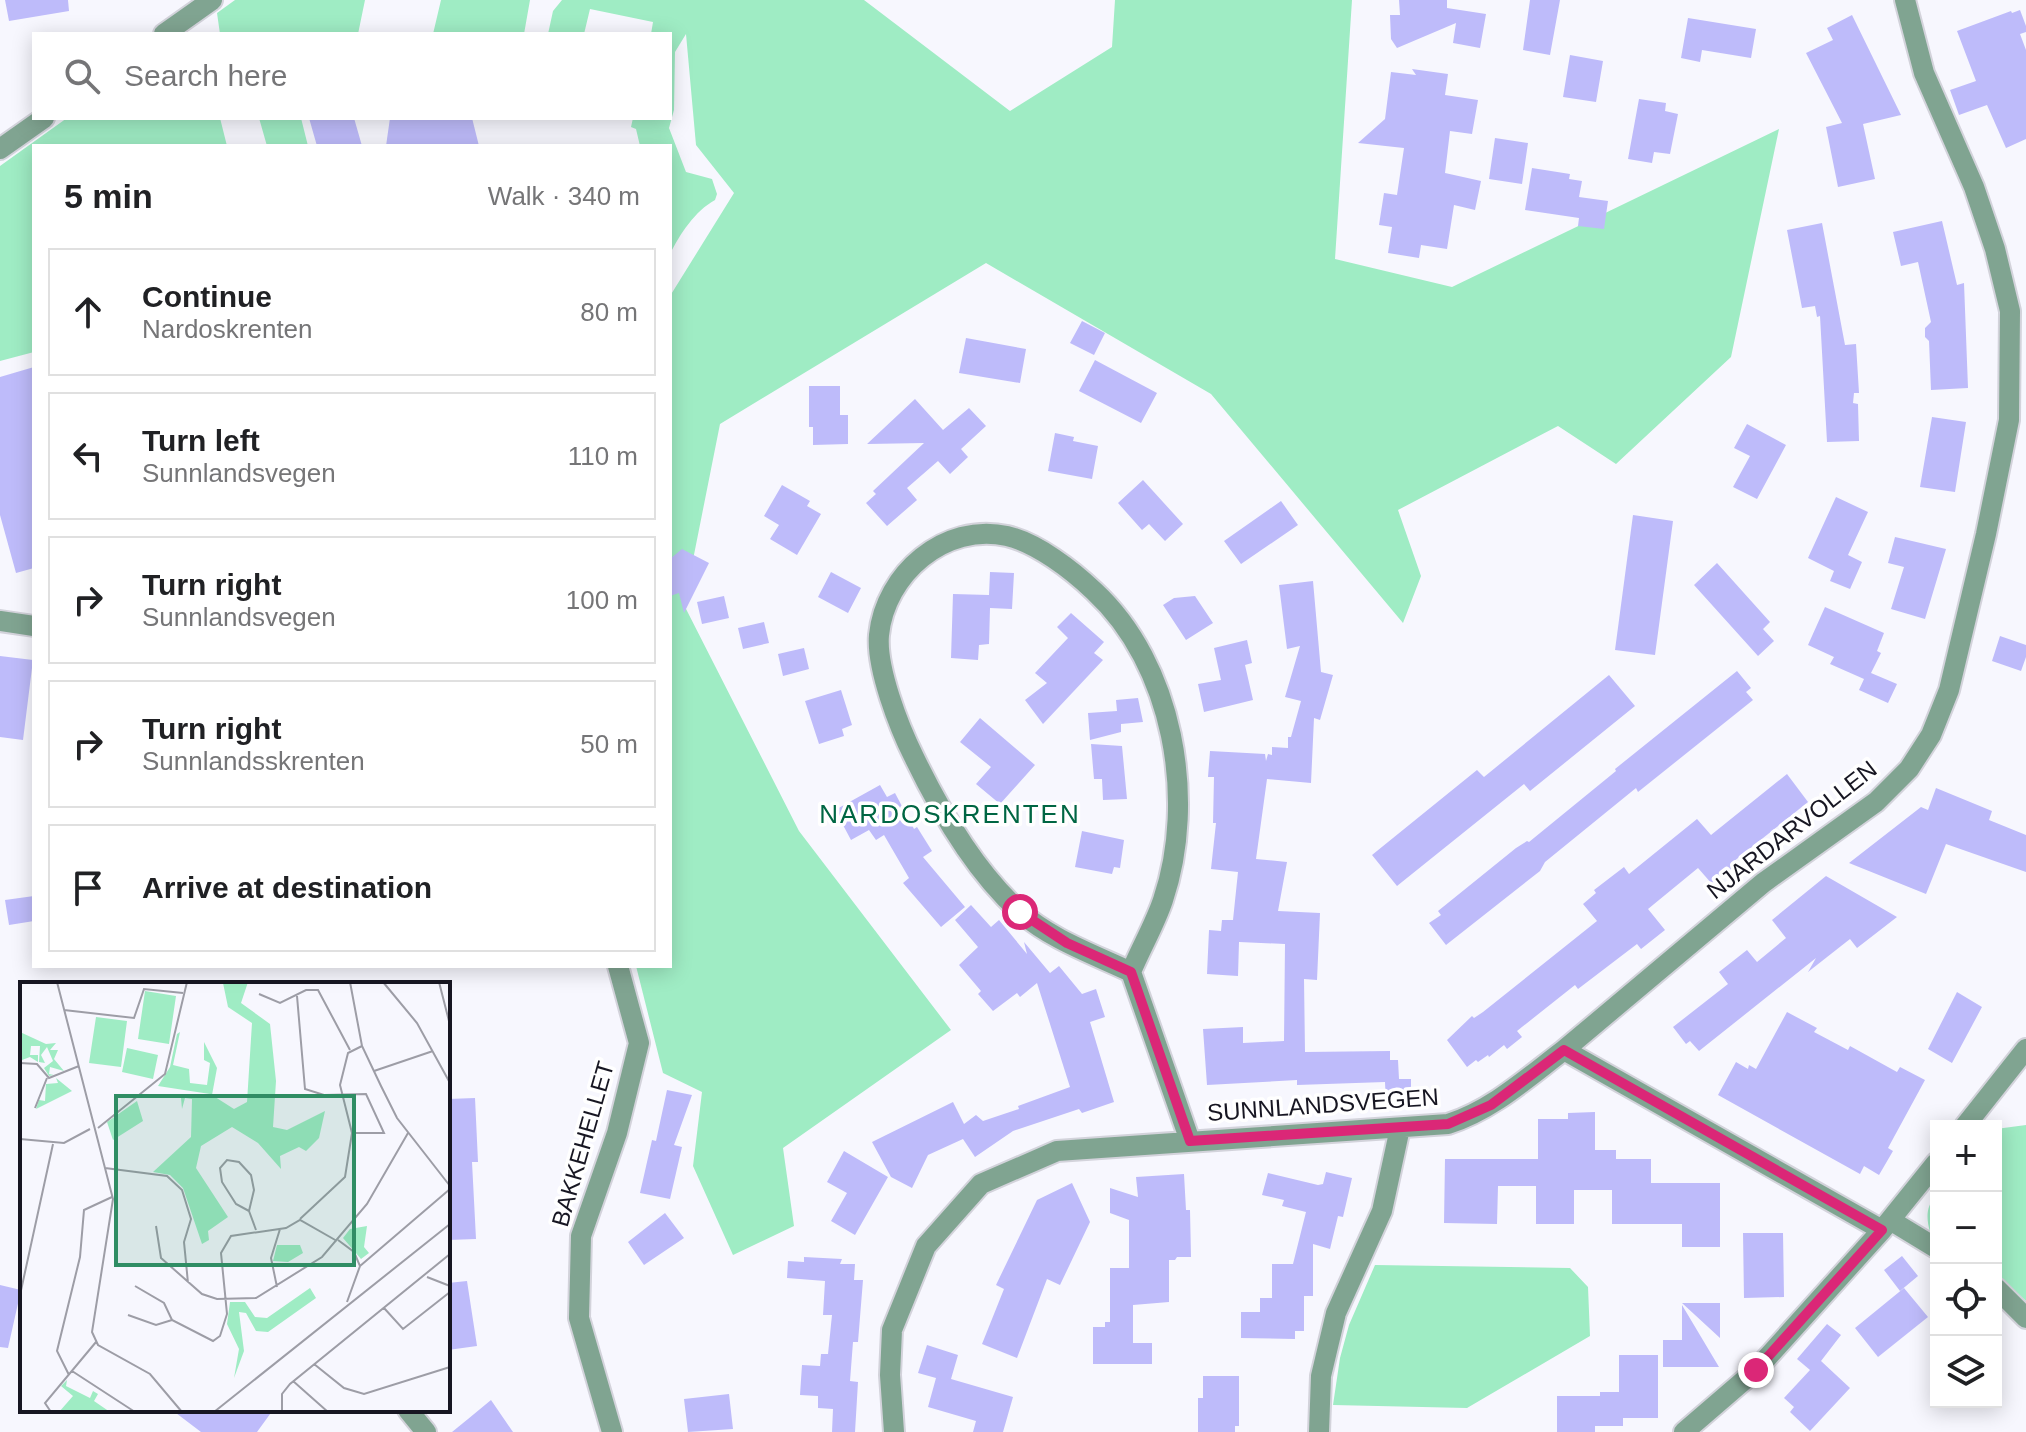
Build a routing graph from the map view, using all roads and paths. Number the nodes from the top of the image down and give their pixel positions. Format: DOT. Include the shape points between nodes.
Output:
graph roads {
  1 [pos="212,0"];
  2 [pos="1905,0"];
  3 [pos="167,32"];
  4 [pos="41,120"];
  5 [pos="0,149"];
  6 [pos="2018,312"];
  7 [pos="0,621"];
  8 [pos="32,626"];
  9 [pos="619,968"];
  10 [pos="1131,972"];
  11 [pos="2026,1049"];
  12 [pos="1564,1050"];
  13 [pos="1970,1120"];
  14 [pos="1400,1128"];
  15 [pos="1190,1141"];
  16 [pos="1930,1170"];
  17 [pos="1886,1225"];
  18 [pos="1930,1245"];
  19 [pos="2002,1294"];
  20 [pos="2026,1318"];
  21 [pos="410,1412"];
  22 [pos="426,1432"];
  23 [pos="612,1432"];
  24 [pos="894,1432"];
  25 [pos="1319,1432"];
  26 [pos="1684,1432"];
  1 -- 3 [label="street"];
  2 -- 6 [label="street, NJARDARVOLLEN" via="1924,73 1974,187"];
  4 -- 5 [label="street"];
  6 -- 12 [label="street, NJARDARVOLLEN" via="2009,420 1986,534 1949,690 1931,735 1909,769 1876,802 1763,883"];
  7 -- 8 [label="street"];
  9 -- 23 [label="street, BAKKEHELLET" via="639,1043 617,1133 581,1236 579,1318"];
  10 -- 10 [label="street" via="1163,899 1178,796 1172,737 1151,670 1108,604 1049,556 1008,536 974,534 950,541 925,553 902,577 879,635 900,728 927,784 981,869 1020,912 1067,943"];
  10 -- 15 [label="street"];
  11 -- 13 [label="street"];
  12 -- 14 [label="street, SUNNLANDSVEGEN" via="1468,1117"];
  12 -- 17 [label="street"];
  14 -- 15 [label="street, SUNNLANDSVEGEN"];
  14 -- 25 [label="street" via="1382,1211 1336,1313 1321,1376"];
  15 -- 24 [label="street, SUNNLANDSVEGEN" via="1057,1151 981,1184 926,1246 892,1330"];
  16 -- 17 [label="street"];
  17 -- 18 [label="street"];
  17 -- 26 [label="street" via="1756,1370"];
  19 -- 20 [label="street"];
  21 -- 22 [label="street"];
}
